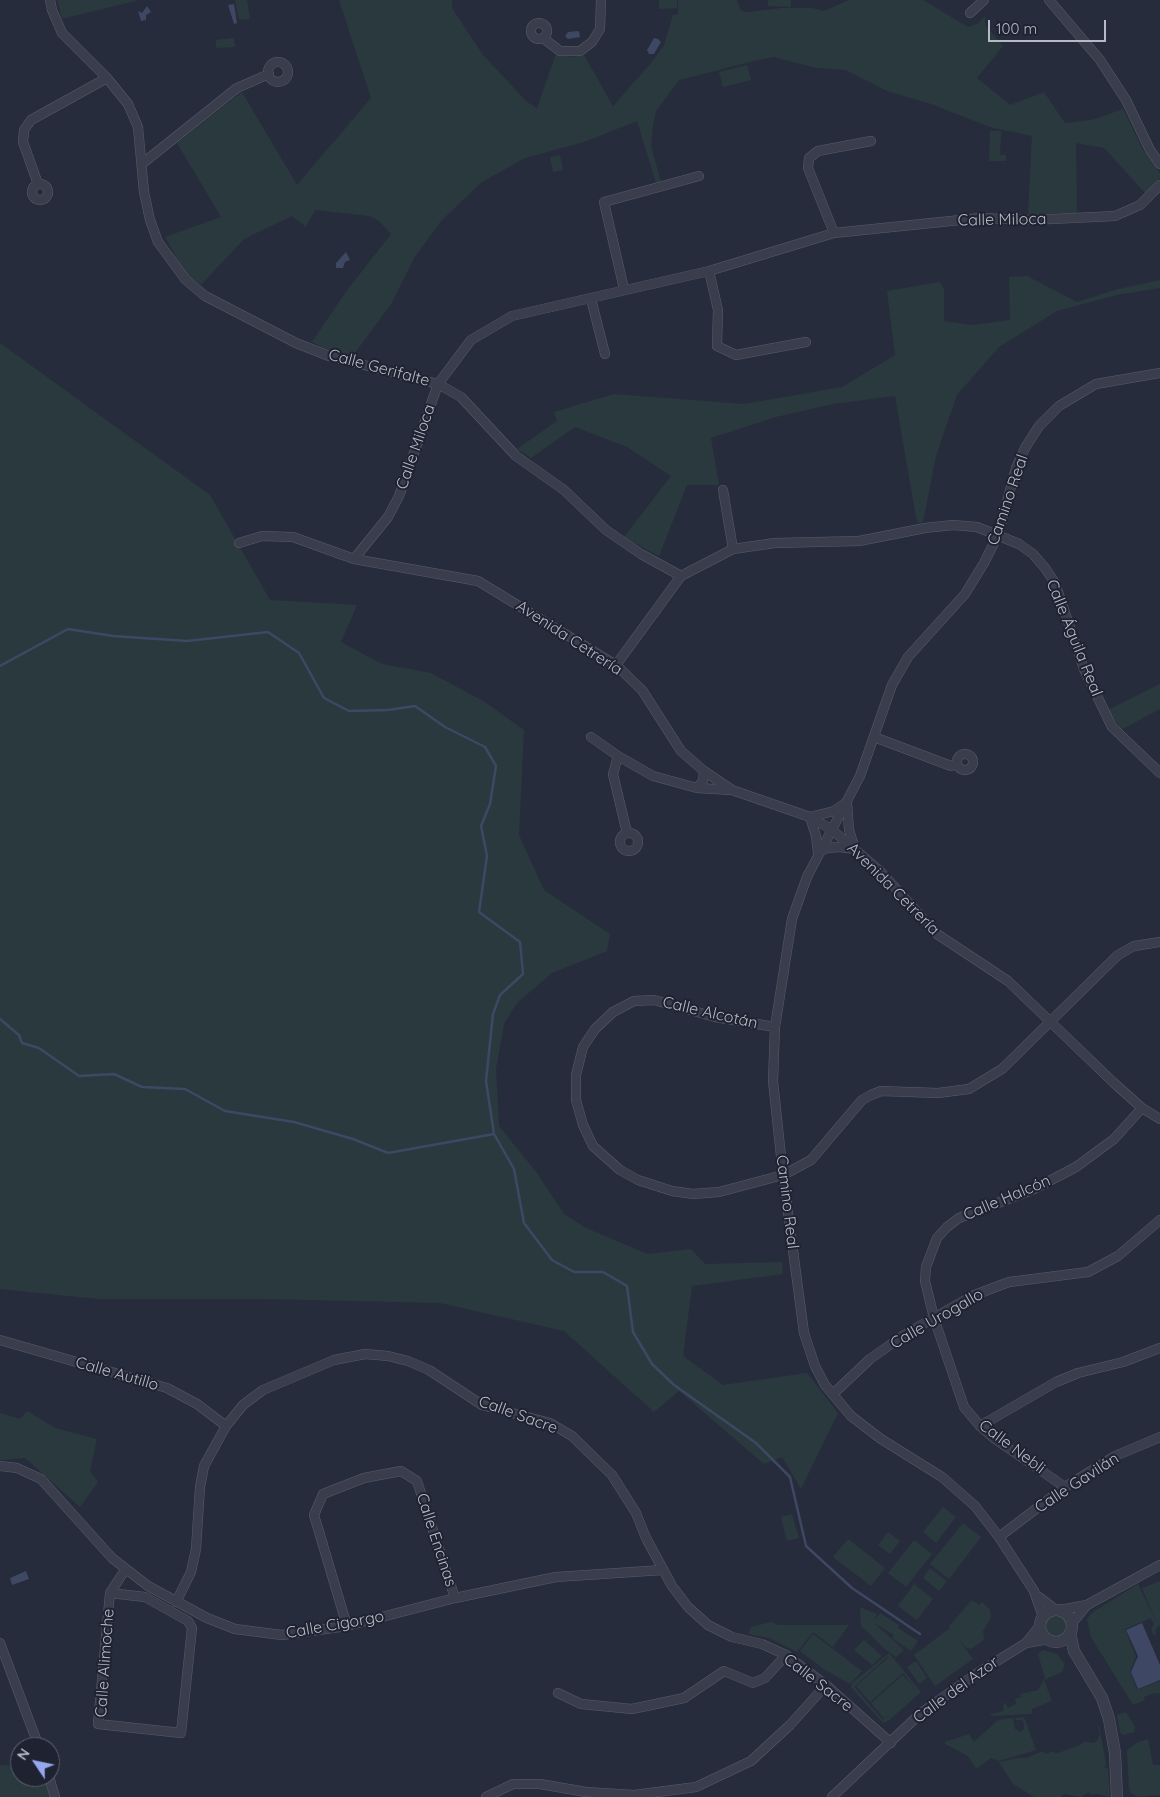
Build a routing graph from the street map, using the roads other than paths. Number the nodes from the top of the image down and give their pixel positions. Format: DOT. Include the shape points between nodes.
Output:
graph roads {
  1 [pos="50,0"];
  2 [pos="601,0"];
  3 [pos="984,0"];
  4 [pos="1049,0"];
  5 [pos="970,13"];
  6 [pos="543,38"];
  7 [pos="269,74"];
  8 [pos="107,78"];
  9 [pos="871,141"];
  10 [pos="143,163"];
  11 [pos="1160,164"];
  12 [pos="699,176"];
  13 [pos="38,184"];
  14 [pos="1160,185"];
  15 [pos="834,233"];
  16 [pos="709,271"];
  17 [pos="624,289"];
  18 [pos="590,298"];
  19 [pos="806,342"];
  20 [pos="605,354"];
  21 [pos="1159,376"];
  22 [pos="438,384"];
  23 [pos="723,490"];
  24 [pos="998,535"];
  25 [pos="239,543"];
  26 [pos="733,549"];
  27 [pos="354,559"];
  28 [pos="681,576"];
  29 [pos="616,665"];
  30 [pos="591,737"];
  31 [pos="874,737"];
  32 [pos="618,756"];
  33 [pos="957,764"];
  34 [pos="704,771"];
  35 [pos="1160,772"];
  36 [pos="698,788"];
  37 [pos="732,790"];
  38 [pos="847,802"];
  39 [pos="810,817"];
  40 [pos="832,829"];
  41 [pos="626,834"];
  42 [pos="855,849"];
  43 [pos="818,853"];
  44 [pos="1160,942"];
  45 [pos="1051,1021"];
  46 [pos="775,1027"];
  47 [pos="1142,1108"];
  48 [pos="1160,1119"];
  49 [pos="783,1175"];
  50 [pos="1160,1220"];
  51 [pos="934,1318"];
  52 [pos="0,1340"];
  53 [pos="1160,1348"];
  54 [pos="833,1394"];
  55 [pos="226,1426"];
  56 [pos="980,1426"];
  57 [pos="1160,1437"];
  58 [pos="0,1466"];
  59 [pos="1065,1487"];
  60 [pos="999,1537"];
  61 [pos="1160,1565"];
  62 [pos="125,1570"];
  63 [pos="663,1570"];
  64 [pos="1034,1591"];
  65 [pos="110,1593"];
  66 [pos="455,1598"];
  67 [pos="176,1602"];
  68 [pos="1087,1605"];
  69 [pos="1058,1610"];
  70 [pos="1042,1620"];
  71 [pos="347,1626"];
  72 [pos="1071,1628"];
  73 [pos="1054,1640"];
  74 [pos="0,1643"];
  75 [pos="1026,1643"];
  76 [pos="1074,1651"];
  77 [pos="786,1656"];
  78 [pos="826,1685"];
  79 [pos="558,1693"];
  80 [pos="35,1737"];
  81 [pos="890,1743"];
  82 [pos="486,1797"];
  83 [pos="832,1797"];
  84 [pos="1117,1797"];
  1 -- 8 [label="street, Calle Gerifalte" via="62,33"];
  2 -- 6 [label="street" via="600,29 592,42 580,51 560,51"];
  3 -- 5 [label="street"];
  4 -- 11 [label="street" via="1100,60 1126,100"];
  7 -- 10 [label="street" via="237,88"];
  8 -- 10 [label="street, Calle Gerifalte" via="128,104 138,128"];
  8 -- 13 [label="street" via="31,120 24,130 23,142"];
  9 -- 15 [label="street" via="818,151 809,158 808,168"];
  10 -- 22 [label="street, Calle Gerifalte" via="144,192 158,242 186,280 205,296 328,356"];
  12 -- 17 [label="street" via="604,202"];
  14 -- 15 [label="street, Calle Miloca" via="1140,205 1115,216 1031,220 980,218"];
  15 -- 16 [label="street, Calle Miloca"];
  16 -- 17 [label="street, Calle Miloca"];
  16 -- 19 [label="street" via="718,310 717,346 736,355"];
  17 -- 18 [label="street, Calle Miloca"];
  18 -- 20 [label="street"];
  18 -- 22 [label="street, Calle Miloca" via="512,316 471,340"];
  21 -- 24 [label="street, Camino Real" via="1096,384 1059,406 1039,426 1025,448 1016,468"];
  22 -- 27 [label="street, Calle Miloca" via="399,496 388,517"];
  22 -- 28 [label="street, Calle Gerifalte" via="461,397 516,456 564,490 606,530"];
  23 -- 26 [label="street"];
  24 -- 26 [label="street, Calle Águila Real" via="977,527 953,525 859,541"];
  24 -- 31 [label="street, Camino Real" via="965,594 908,657 892,685"];
  24 -- 35 [label="street, Calle Águila Real" via="1019,544 1045,568 1055,583 1084,669 1112,727"];
  25 -- 27 [label="street, Avenida Cetrería" via="262,536 293,538"];
  26 -- 28 [label="street, Calle Águila Real"];
  27 -- 29 [label="street, Avenida Cetrería" via="478,581"];
  28 -- 29 [label="street, Calle Águila Real"];
  29 -- 34 [label="street, Avenida Cetrería" via="642,690 681,751"];
  30 -- 32 [label="street"];
  31 -- 33 [label="street" via="951,766"];
  31 -- 38 [label="street, Camino Real"];
  32 -- 36 [label="street" via="653,776"];
  32 -- 41 [label="street" via="613,774"];
  34 -- 36 [label="street"];
  34 -- 37 [label="street, Avenida Cetrería"];
  36 -- 37 [label="street"];
  37 -- 39 [label="street, Avenida Cetrería"];
  38 -- 39 [label="street" via="834,811"];
  38 -- 40 [label="street, Camino Real"];
  38 -- 42 [label="street" via="849,830"];
  39 -- 40 [label="street, Avenida Cetrería"];
  39 -- 43 [label="street"];
  40 -- 42 [label="street, Avenida Cetrería"];
  40 -- 43 [label="street, Camino Real"];
  42 -- 43 [label="street" via="827,848"];
  42 -- 45 [label="street, Avenida Cetrería" via="881,872 936,934 1008,981"];
  43 -- 46 [label="street, Camino Real" via="792,919"];
  44 -- 45 [label="street, Calle Alcotán" via="1134,946 1118,955"];
  45 -- 47 [label="street, Avenida Cetrería"];
  45 -- 49 [label="street, Calle Alcotán" via="1002,1069 969,1089 881,1091 866,1098 812,1160"];
  46 -- 49 [label="street, Camino Real" via="773,1081"];
  46 -- 49 [label="street, Calle Alcotán" via="715,1017 654,1000 634,1001 614,1012 595,1029 583,1047 576,1075 576,1100 593,1146 620,1170 638,1180 693,1194 719,1192"];
  47 -- 48 [label="street, Avenida Cetrería"];
  47 -- 51 [label="street, Calle Halcón" via="1114,1139 1076,1167 1034,1189 959,1218 947,1227 937,1238 926,1267 925,1281"];
  49 -- 54 [label="street, Camino Real" via="804,1334 815,1366"];
  50 -- 51 [label="street, Calle Urogallo" via="1118,1256 1088,1272 1009,1282 972,1296"];
  51 -- 54 [label="street, Calle Urogallo" via="870,1359"];
  51 -- 56 [label="street, Calle Nebli" via="964,1406"];
  52 -- 55 [label="street, Calle Autillo" via="167,1388 197,1404"];
  53 -- 56 [label="street" via="1056,1382"];
  54 -- 60 [label="street, Camino Real" via="851,1416 872,1433 960,1491"];
  55 -- 63 [label="street, Calle Sacre" via="243,1405 263,1390 334,1360 365,1354 408,1361 429,1370 482,1405 550,1423 572,1436 612,1475 636,1513"];
  55 -- 67 [label="street, Calle Sacre" via="204,1466 196,1549 191,1572"];
  56 -- 59 [label="street, Calle Nebli"];
  57 -- 59 [label="street, Calle Gavilán" via="1115,1456"];
  58 -- 62 [label="street, Calle Cigorgo" via="17,1468 41,1479"];
  59 -- 60 [label="street, Calle Gavilán"];
  60 -- 64 [label="street, Camino Real"];
  61 -- 68 [label="street"];
  62 -- 65 [label="street, Calle Alimoche"];
  62 -- 67 [label="street, Calle Cigorgo"];
  63 -- 66 [label="street, Calle Cigorgo" via="556,1577"];
  63 -- 77 [label="street, Calle Sacre" via="688,1607 708,1625"];
  64 -- 69 [label="street, Camino Real" via="1046,1604"];
  64 -- 70 [label="street, Camino Real"];
  65 -- 65 [label="street, Calle Alimoche" via="98,1724 181,1733 192,1628 188,1621 145,1597"];
  66 -- 71 [label="street, Calle Cigorgo"];
  66 -- 71 [label="street, Calle Encinas" via="417,1481 400,1471 364,1478 322,1494 314,1515"];
  67 -- 71 [label="street, Calle Cigorgo" via="236,1630 282,1635"];
  68 -- 69 [label="street"];
  68 -- 72 [label="street"];
  69 -- 70 [label="street" via="1049,1612"];
  69 -- 72 [label="street" via="1068,1615"];
  70 -- 73 [label="street" via="1042,1633"];
  70 -- 75 [label="street, Calle del Azor"];
  72 -- 73 [label="street"];
  72 -- 76 [label="street"];
  73 -- 75 [label="street, Calle del Azor"];
  73 -- 76 [label="street"];
  74 -- 80 [label="street"];
  75 -- 81 [label="street, Calle del Azor" via="921,1713"];
  76 -- 84 [label="street" via="1102,1698 1109,1720"];
  77 -- 78 [label="street, Calle Sacre"];
  77 -- 79 [label="street" via="765,1678 753,1683 724,1671 684,1698 632,1709 581,1704"];
  78 -- 81 [label="street, Calle Sacre"];
  78 -- 82 [label="street" via="752,1762 696,1787 634,1795 513,1784"];
  81 -- 83 [label="street, Calle del Azor"];
}
